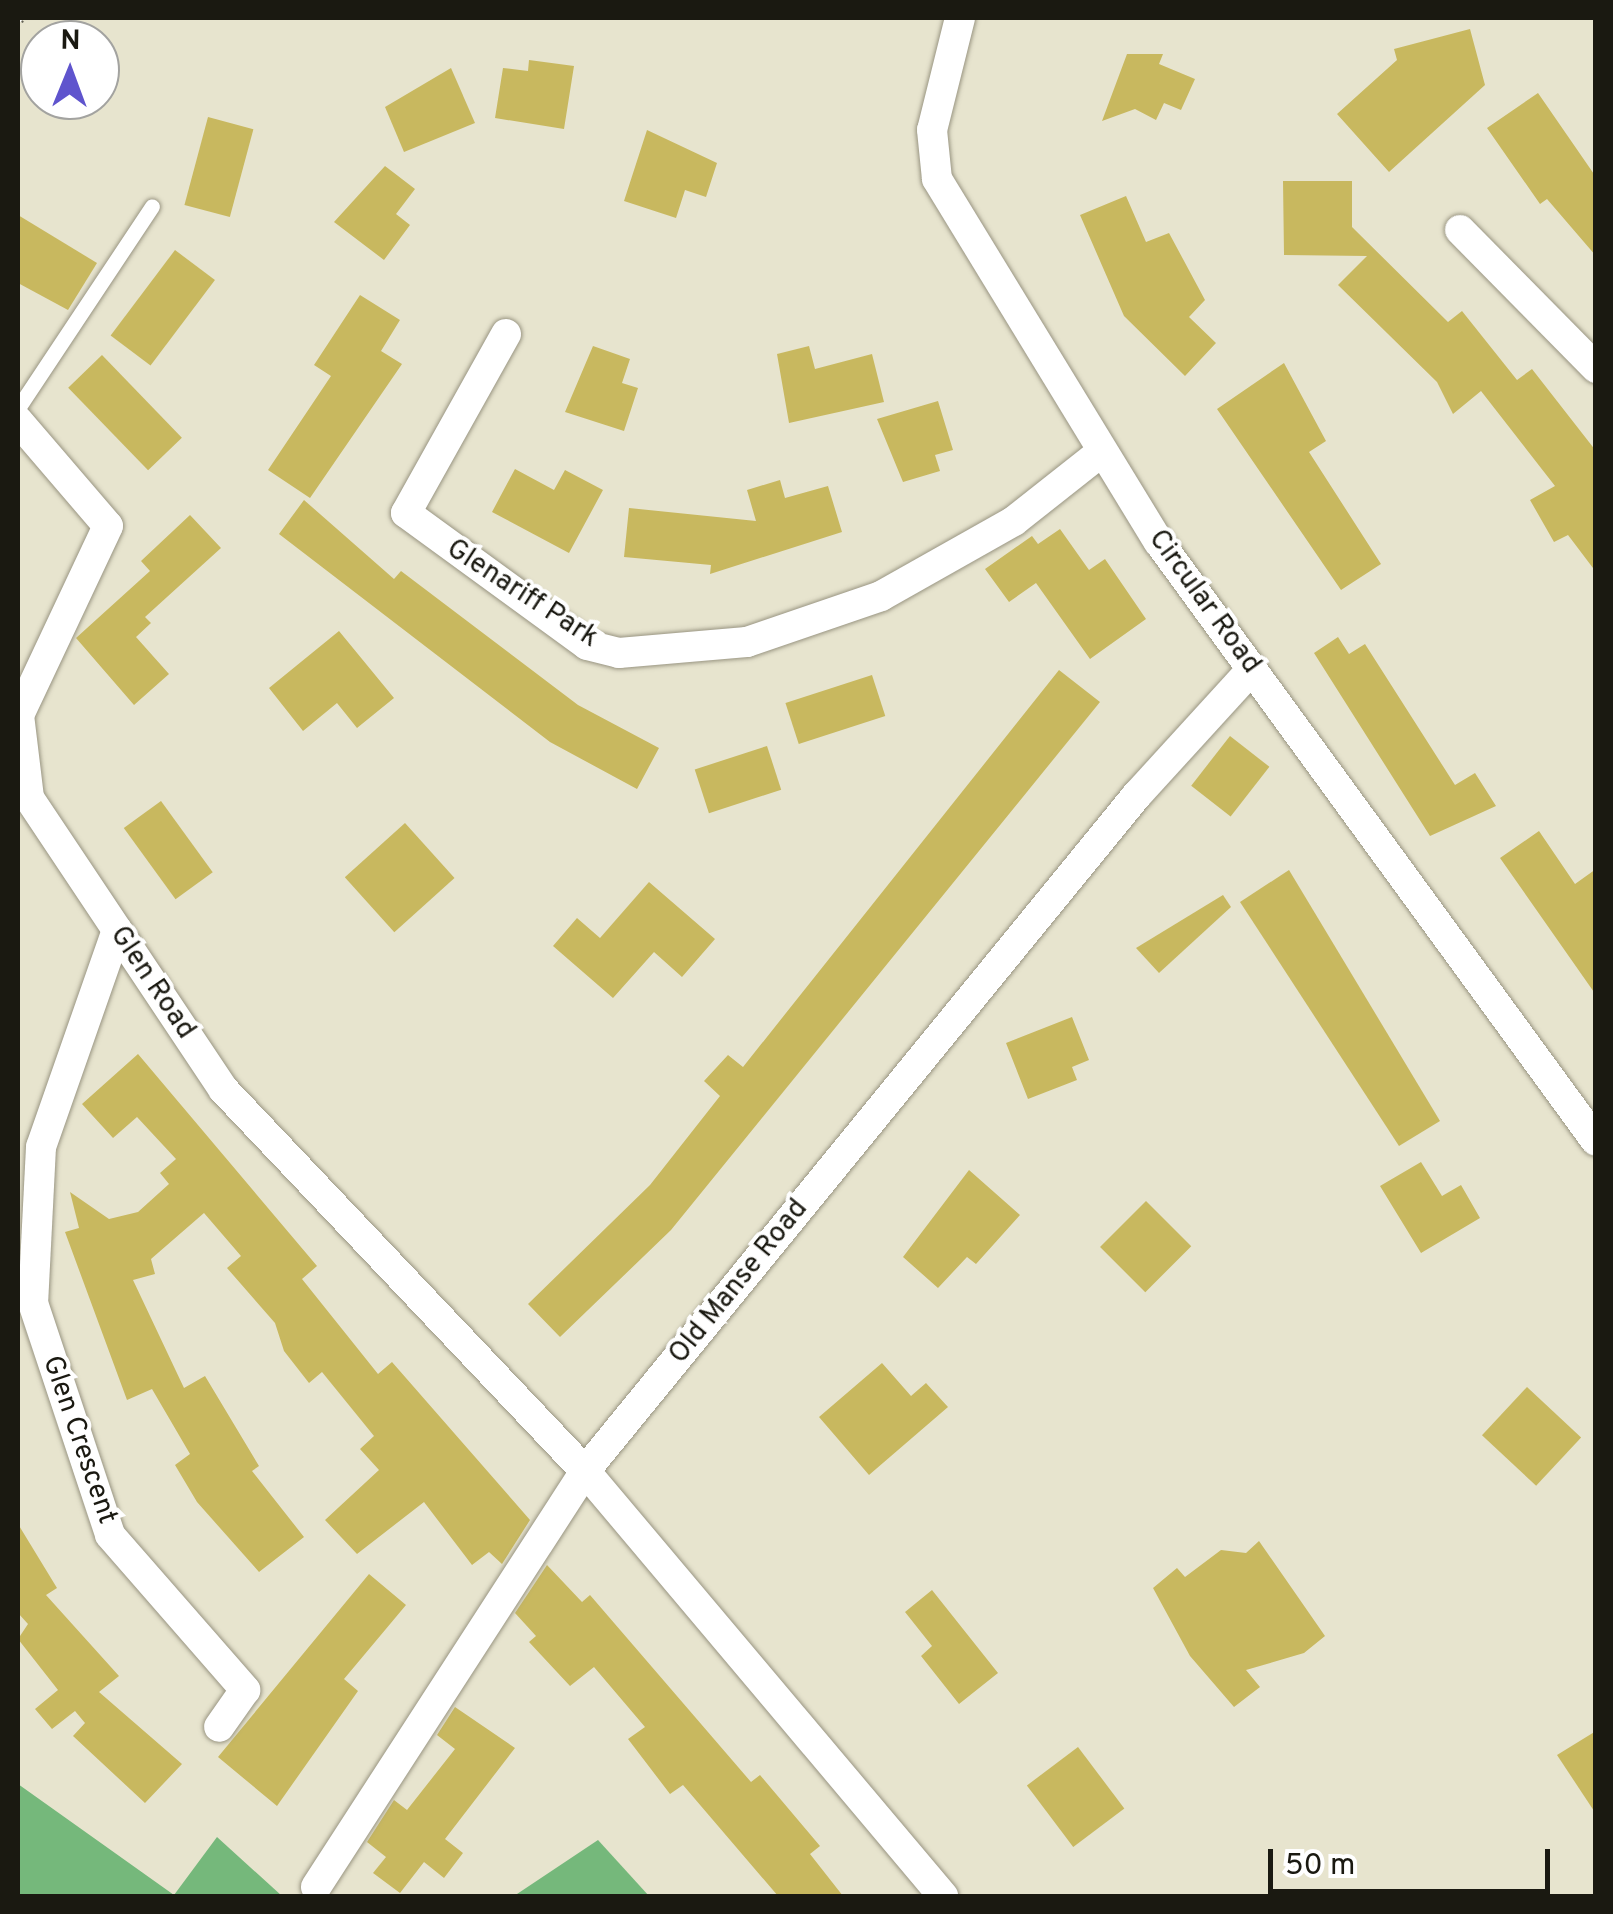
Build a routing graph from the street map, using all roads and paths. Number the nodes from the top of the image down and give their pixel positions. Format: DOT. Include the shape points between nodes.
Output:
graph roads {
  1 [pos="960,18"];
  2 [pos="152,206"];
  3 [pos="1460,230"];
  4 [pos="506,334"];
  5 [pos="1596,368"];
  6 [pos="18,408"];
  7 [pos="18,421"];
  8 [pos="1100,453"];
  9 [pos="1252,669"];
  10 [pos="117,930"];
  11 [pos="1596,1141"];
  12 [pos="585,1471"];
  13 [pos="219,1727"];
  14 [pos="316,1888"];
  15 [pos="943,1896"];
  1 -- 8 [label="street, Circular Road" via="936,98 937,179"];
  2 -- 6 [label="lane"];
  3 -- 5 [label="street"];
  4 -- 8 [label="street, Glenariff Park" via="406,513 587,645 619,653 746,642 880,596 1014,521"];
  7 -- 10 [label="street, Glen Road" via="108,526 19,715 30,798"];
  8 -- 9 [label="street, Circular Road"];
  9 -- 11 [label="street, Circular Road"];
  9 -- 12 [label="street, Old Manse Road" via="1136,795"];
  10 -- 12 [label="street, Glen Road" via="224,1089"];
  10 -- 13 [label="street, Glen Crescent" via="42,1147 32,1303 110,1534 244,1690"];
  12 -- 14 [label="street, Old Manse Road"];
  12 -- 15 [label="street"];
}
